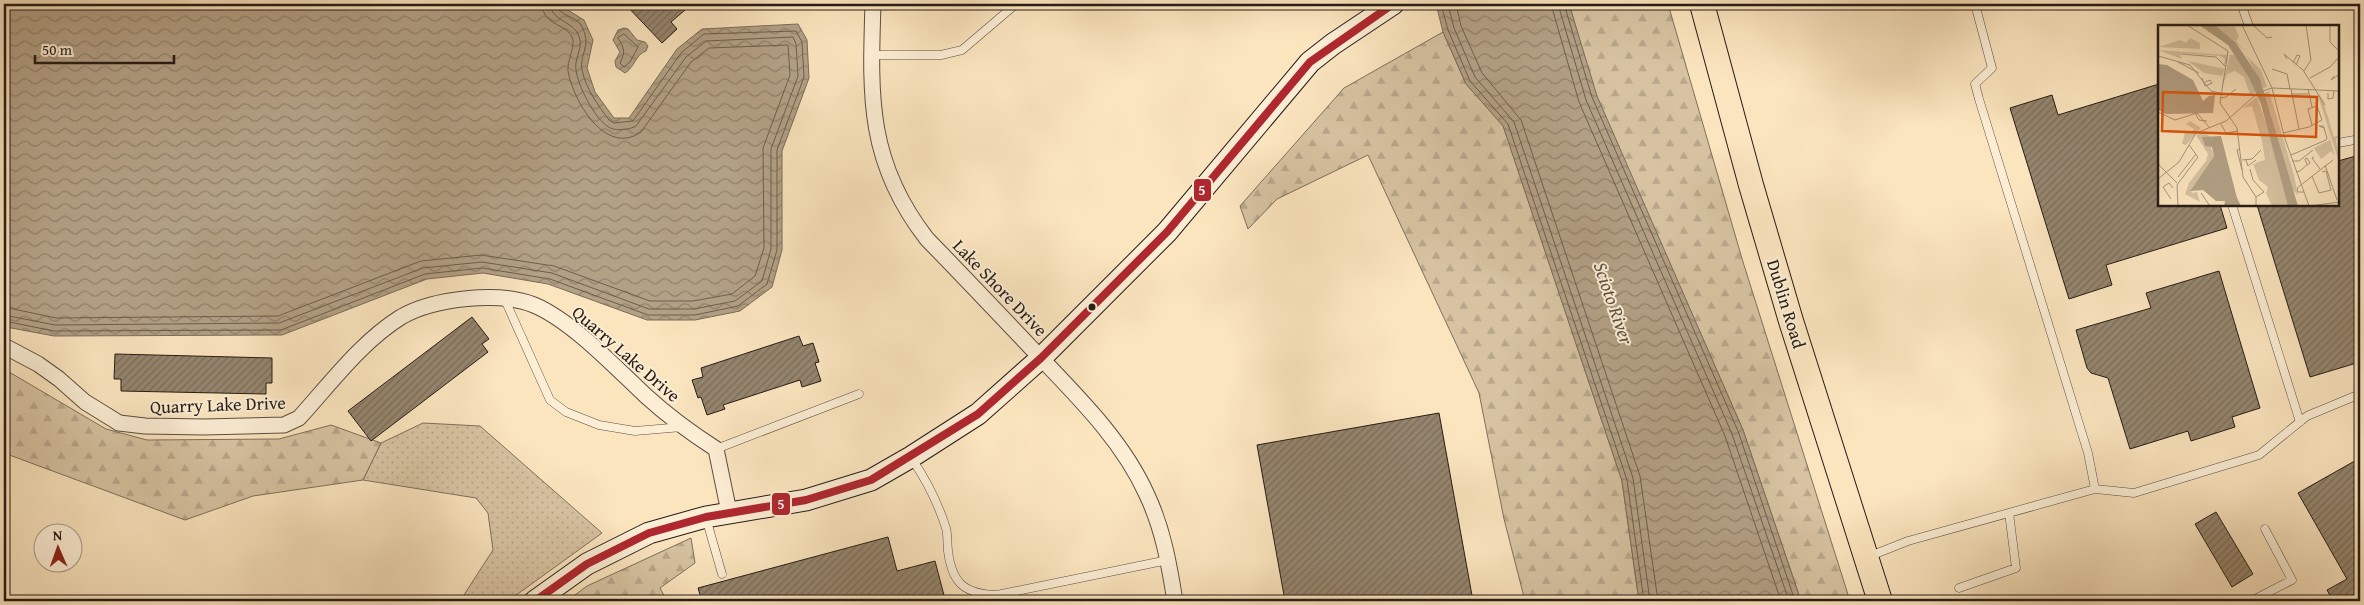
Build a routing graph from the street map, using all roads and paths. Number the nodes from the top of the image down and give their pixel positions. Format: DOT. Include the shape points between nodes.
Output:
graph roads {
  1 [pos="873,4"];
  2 [pos="1016,4"];
  3 [pos="1393,4"];
  4 [pos="1702,4"];
  5 [pos="1975,4"];
  6 [pos="2240,4"];
  7 [pos="2249,25"];
  8 [pos="872,55"];
  9 [pos="2360,139"];
  10 [pos="2339,143"];
  11 [pos="2232,206"];
  12 [pos="505,300"];
  13 [pos="4,346"];
  14 [pos="1041,358"];
  15 [pos="859,394"];
  16 [pos="2360,394"];
  17 [pos="2300,422"];
  18 [pos="682,427"];
  19 [pos="716,449"];
  20 [pos="911,457"];
  21 [pos="2096,489"];
  22 [pos="729,512"];
  23 [pos="2009,513"];
  24 [pos="706,517"];
  25 [pos="2265,529"];
  26 [pos="1865,557"];
  27 [pos="1168,560"];
  28 [pos="722,574"];
  29 [pos="1959,588"];
  30 [pos="535,601"];
  31 [pos="1175,601"];
  32 [pos="1880,601"];
  33 [pos="2258,601"];
  1 -- 8 [label="street, Lake Shore Drive"];
  2 -- 8 [label="lane" via="962,50 941,55"];
  3 -- 14 [label="main road" via="1310,62 1167,232"];
  4 -- 26 [label="main road, Dublin Road" via="1762,222"];
  5 -- 21 [label="lane" via="1992,68 1975,84 1978,99 2088,453"];
  6 -- 7 [label="lane"];
  8 -- 14 [label="street, Lake Shore Drive" via="872,102 878,142 892,183 906,209 927,239"];
  9 -- 10 [label="lane"];
  11 -- 17 [label="lane"];
  12 -- 13 [label="street, Quarry Lake Drive" via="458,299 428,306 402,317 368,343 298,418 284,425 204,428 119,423 85,402 38,364"];
  12 -- 18 [label="street, Quarry Lake Drive" via="534,305 566,325"];
  12 -- 18 [label="lane" via="550,400 566,412 598,425 635,431"];
  14 -- 20 [label="main road" via="978,414"];
  14 -- 27 [label="street, Lake Shore Drive" via="1129,461 1157,519"];
  15 -- 19 [label="lane"];
  16 -- 17 [label="lane"];
  17 -- 21 [label="lane" via="2259,454 2134,493"];
  18 -- 19 [label="street, Quarry Lake Drive"];
  19 -- 22 [label="street"];
  20 -- 22 [label="main road" via="871,480 840,491 806,500"];
  20 -- 27 [label="lane" via="939,506 947,531 954,578 965,589 980,595 997,595"];
  21 -- 23 [label="lane"];
  22 -- 24 [label="main road"];
  23 -- 26 [label="lane" via="1908,541"];
  23 -- 29 [label="lane" via="2016,568"];
  24 -- 28 [label="lane"];
  24 -- 30 [label="main road" via="649,533 628,543 587,564"];
  25 -- 33 [label="lane" via="2292,580 2257,598"];
  26 -- 32 [label="main road, Dublin Road"];
  27 -- 31 [label="street, Lake Shore Drive"];
}
